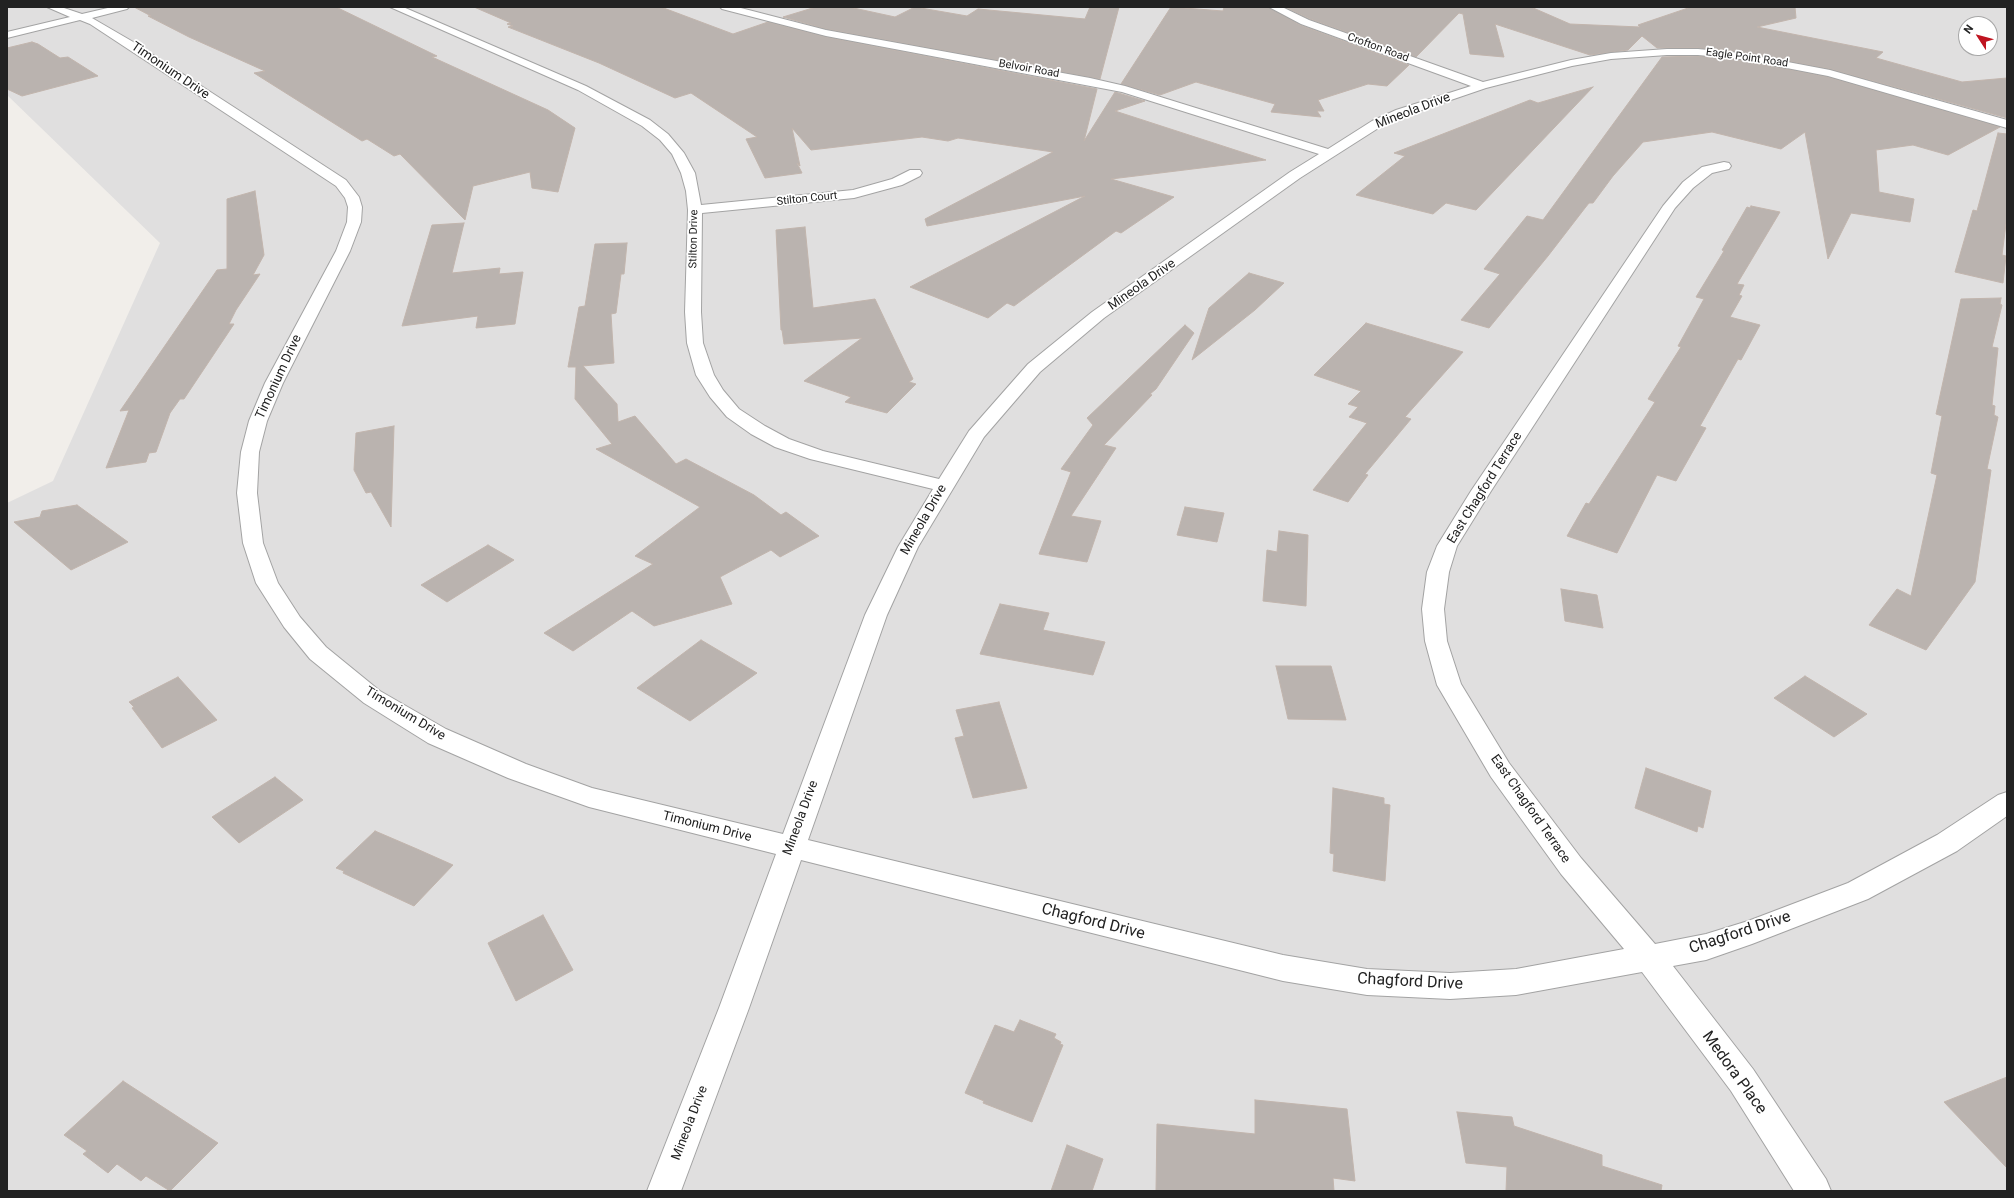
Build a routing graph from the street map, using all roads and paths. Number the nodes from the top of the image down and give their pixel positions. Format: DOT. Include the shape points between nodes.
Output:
graph roads {
  1 [pos="52,7"];
  2 [pos="124,7"];
  3 [pos="395,7"];
  4 [pos="725,7"];
  5 [pos="1274,7"];
  6 [pos="82,17"];
  7 [pos="7,34"];
  8 [pos="1482,86"];
  9 [pos="2007,124"];
  10 [pos="1329,153"];
  11 [pos="1724,166"];
  12 [pos="915,173"];
  13 [pos="695,210"];
  14 [pos="943,486"];
  15 [pos="2007,802"];
  16 [pos="790,848"];
  17 [pos="1649,958"];
  18 [pos="664,1191"];
  19 [pos="1814,1191"];
  1 -- 6 [label="street, Timonium Drive"];
  2 -- 6 [label="street"];
  3 -- 13 [label="street, Stilton Drive" via="582,88 646,123 664,137 678,153 690,179"];
  4 -- 10 [label="street, Belvoir Road" via="826,33 1125,89"];
  5 -- 8 [label="street, Crofton Road" via="1304,22"];
  6 -- 7 [label="street"];
  6 -- 16 [label="street, Timonium Drive" via="131,45 341,183 352,197 355,208 354,222 343,251 274,383 258,420 250,452 247,493 253,543 267,583 292,622 318,653 372,697 437,736 517,771 589,797"];
  8 -- 9 [label="street, Eagle Point Road" via="1532,72 1611,56 1698,52 1770,60 1823,71"];
  8 -- 10 [label="street, Mineola Drive" via="1394,116"];
  10 -- 14 [label="street, Mineola Drive" via="1098,315 1034,368 976,435"];
  11 -- 17 [label="street, East Chagford Terrace" via="1707,170 1688,185 1670,206 1481,490 1447,546 1438,572 1433,609 1436,641 1449,686 1500,770 1571,866"];
  12 -- 13 [label="street, Stilton Court" via="897,182 854,194"];
  13 -- 14 [label="street, Stilton Drive" via="695,343 705,375 716,394 733,413 782,443 817,456"];
  14 -- 16 [label="street, Mineola Drive" via="908,547 876,615"];
  15 -- 17 [label="street, Chagford Drive" via="1947,844 1858,891 1706,947"];
  16 -- 17 [label="street, Chagford Drive" via="1282,968 1366,982 1450,986 1516,982"];
  16 -- 18 [label="street, Mineola Drive" via="734,1008"];
  17 -- 19 [label="street, Medora Place" via="1742,1080"];
}
